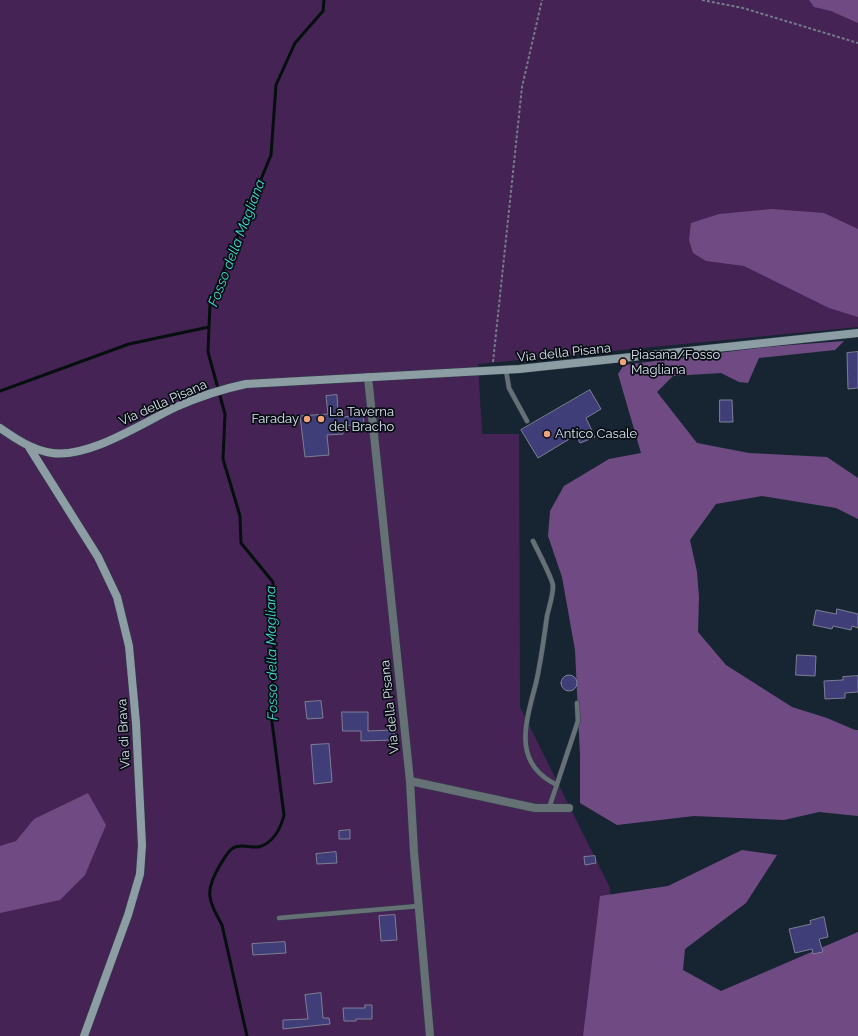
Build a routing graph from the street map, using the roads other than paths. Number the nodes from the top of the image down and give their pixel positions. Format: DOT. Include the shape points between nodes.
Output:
graph roads {
  1 [pos="858,333"];
  2 [pos="506,370"];
  3 [pos="368,377"];
  4 [pos="527,421"];
  5 [pos="0,428"];
  6 [pos="29,447"];
  7 [pos="533,542"];
  8 [pos="577,703"];
  9 [pos="410,781"];
  10 [pos="557,785"];
  11 [pos="549,808"];
  12 [pos="568,808"];
  13 [pos="419,906"];
  14 [pos="279,918"];
  15 [pos="84,1036"];
  16 [pos="430,1036"];
  1 -- 2 [label="main road, Via della Pisana"];
  2 -- 3 [label="main road, Via della Pisana"];
  2 -- 4 [label="lane" via="509,388"];
  3 -- 6 [label="main road, Via della Pisana" via="235,387 177,407 109,440 82,450 56,453"];
  3 -- 9 [label="street, Via della Pisana"];
  5 -- 6 [label="main road, Via della Pisana"];
  6 -- 15 [label="main road, Via di Brava" via="98,557 117,597 129,646 142,846 140,874 128,915"];
  7 -- 10 [label="lane" via="553,585 536,681 526,720 525,740 535,768 544,778"];
  8 -- 10 [label="lane" via="578,721"];
  9 -- 11 [label="street" via="535,808"];
  9 -- 13 [label="street, Via della Pisana"];
  10 -- 11 [label="lane"];
  11 -- 12 [label="street"];
  13 -- 14 [label="lane"];
  13 -- 16 [label="street, Via della Pisana"];
}
